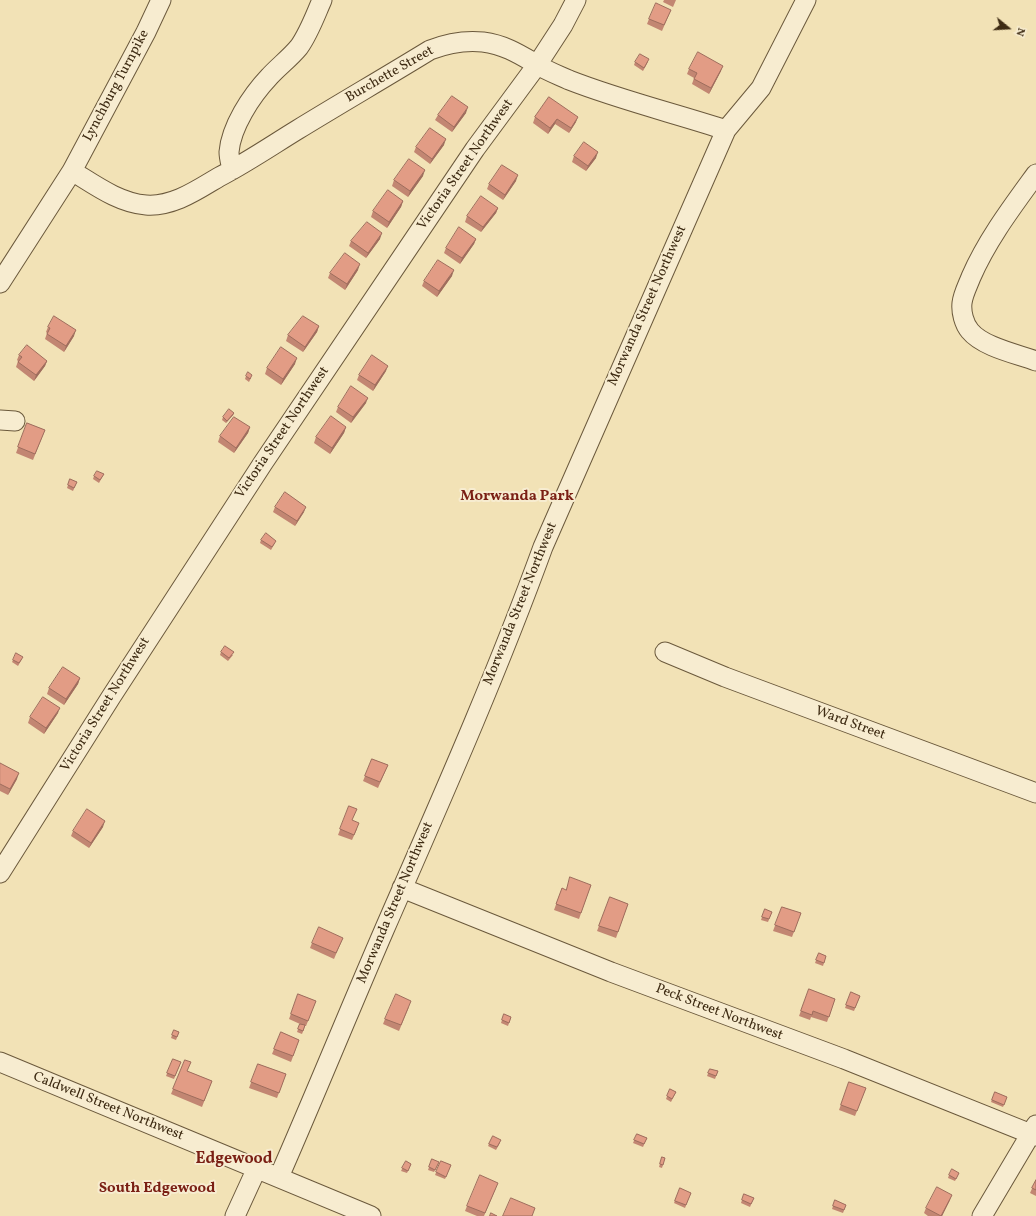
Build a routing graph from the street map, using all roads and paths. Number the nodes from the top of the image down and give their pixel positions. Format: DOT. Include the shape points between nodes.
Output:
graph roads {
  1 [pos="161,0"];
  2 [pos="322,0"];
  3 [pos="576,0"];
  4 [pos="806,0"];
  5 [pos="537,65"];
  6 [pos="726,130"];
  7 [pos="232,170"];
  8 [pos="72,172"];
  9 [pos="1036,174"];
  10 [pos="0,283"];
  11 [pos="1036,361"];
  12 [pos="665,652"];
  13 [pos="1036,793"];
  14 [pos="0,873"];
  15 [pos="402,888"];
  16 [pos="0,1062"];
  17 [pos="1034,1131"];
  18 [pos="257,1168"];
  19 [pos="279,1177"];
  20 [pos="235,1216"];
  21 [pos="371,1216"];
  22 [pos="982,1216"];
  1 -- 8 [label="street, Lynchburg Turnpike"];
  2 -- 7 [label="street" via="305,38 264,82 245,110 231,139 229,154"];
  3 -- 5 [label="street, Victoria Street Northwest"];
  4 -- 6 [label="street, Morwanda Street Northwest" via="761,88"];
  5 -- 6 [label="street, Burchette Street" via="594,89"];
  5 -- 7 [label="street, Burchette Street" via="502,46 484,42 446,44 430,50"];
  5 -- 14 [label="street, Victoria Street Northwest" via="475,149 263,463"];
  6 -- 15 [label="street, Morwanda Street Northwest" via="543,547 518,615"];
  7 -- 8 [label="street, Burchette Street" via="173,201 147,205 132,203 112,195"];
  8 -- 10 [label="street, Lynchburg Turnpike"];
  9 -- 11 [label="street" via="979,259 962,303 966,325 977,338"];
  12 -- 13 [label="street, Ward Street" via="753,688"];
  15 -- 17 [label="street, Peck Street Northwest" via="611,972"];
  15 -- 19 [label="street, Morwanda Street Northwest"];
  16 -- 18 [label="street, Caldwell Street Northwest"];
  17 -- 22 [label="street"];
  18 -- 19 [label="street, Caldwell Street Northwest"];
  18 -- 20 [label="street"];
  19 -- 21 [label="street, Caldwell Street Northwest"];
}
